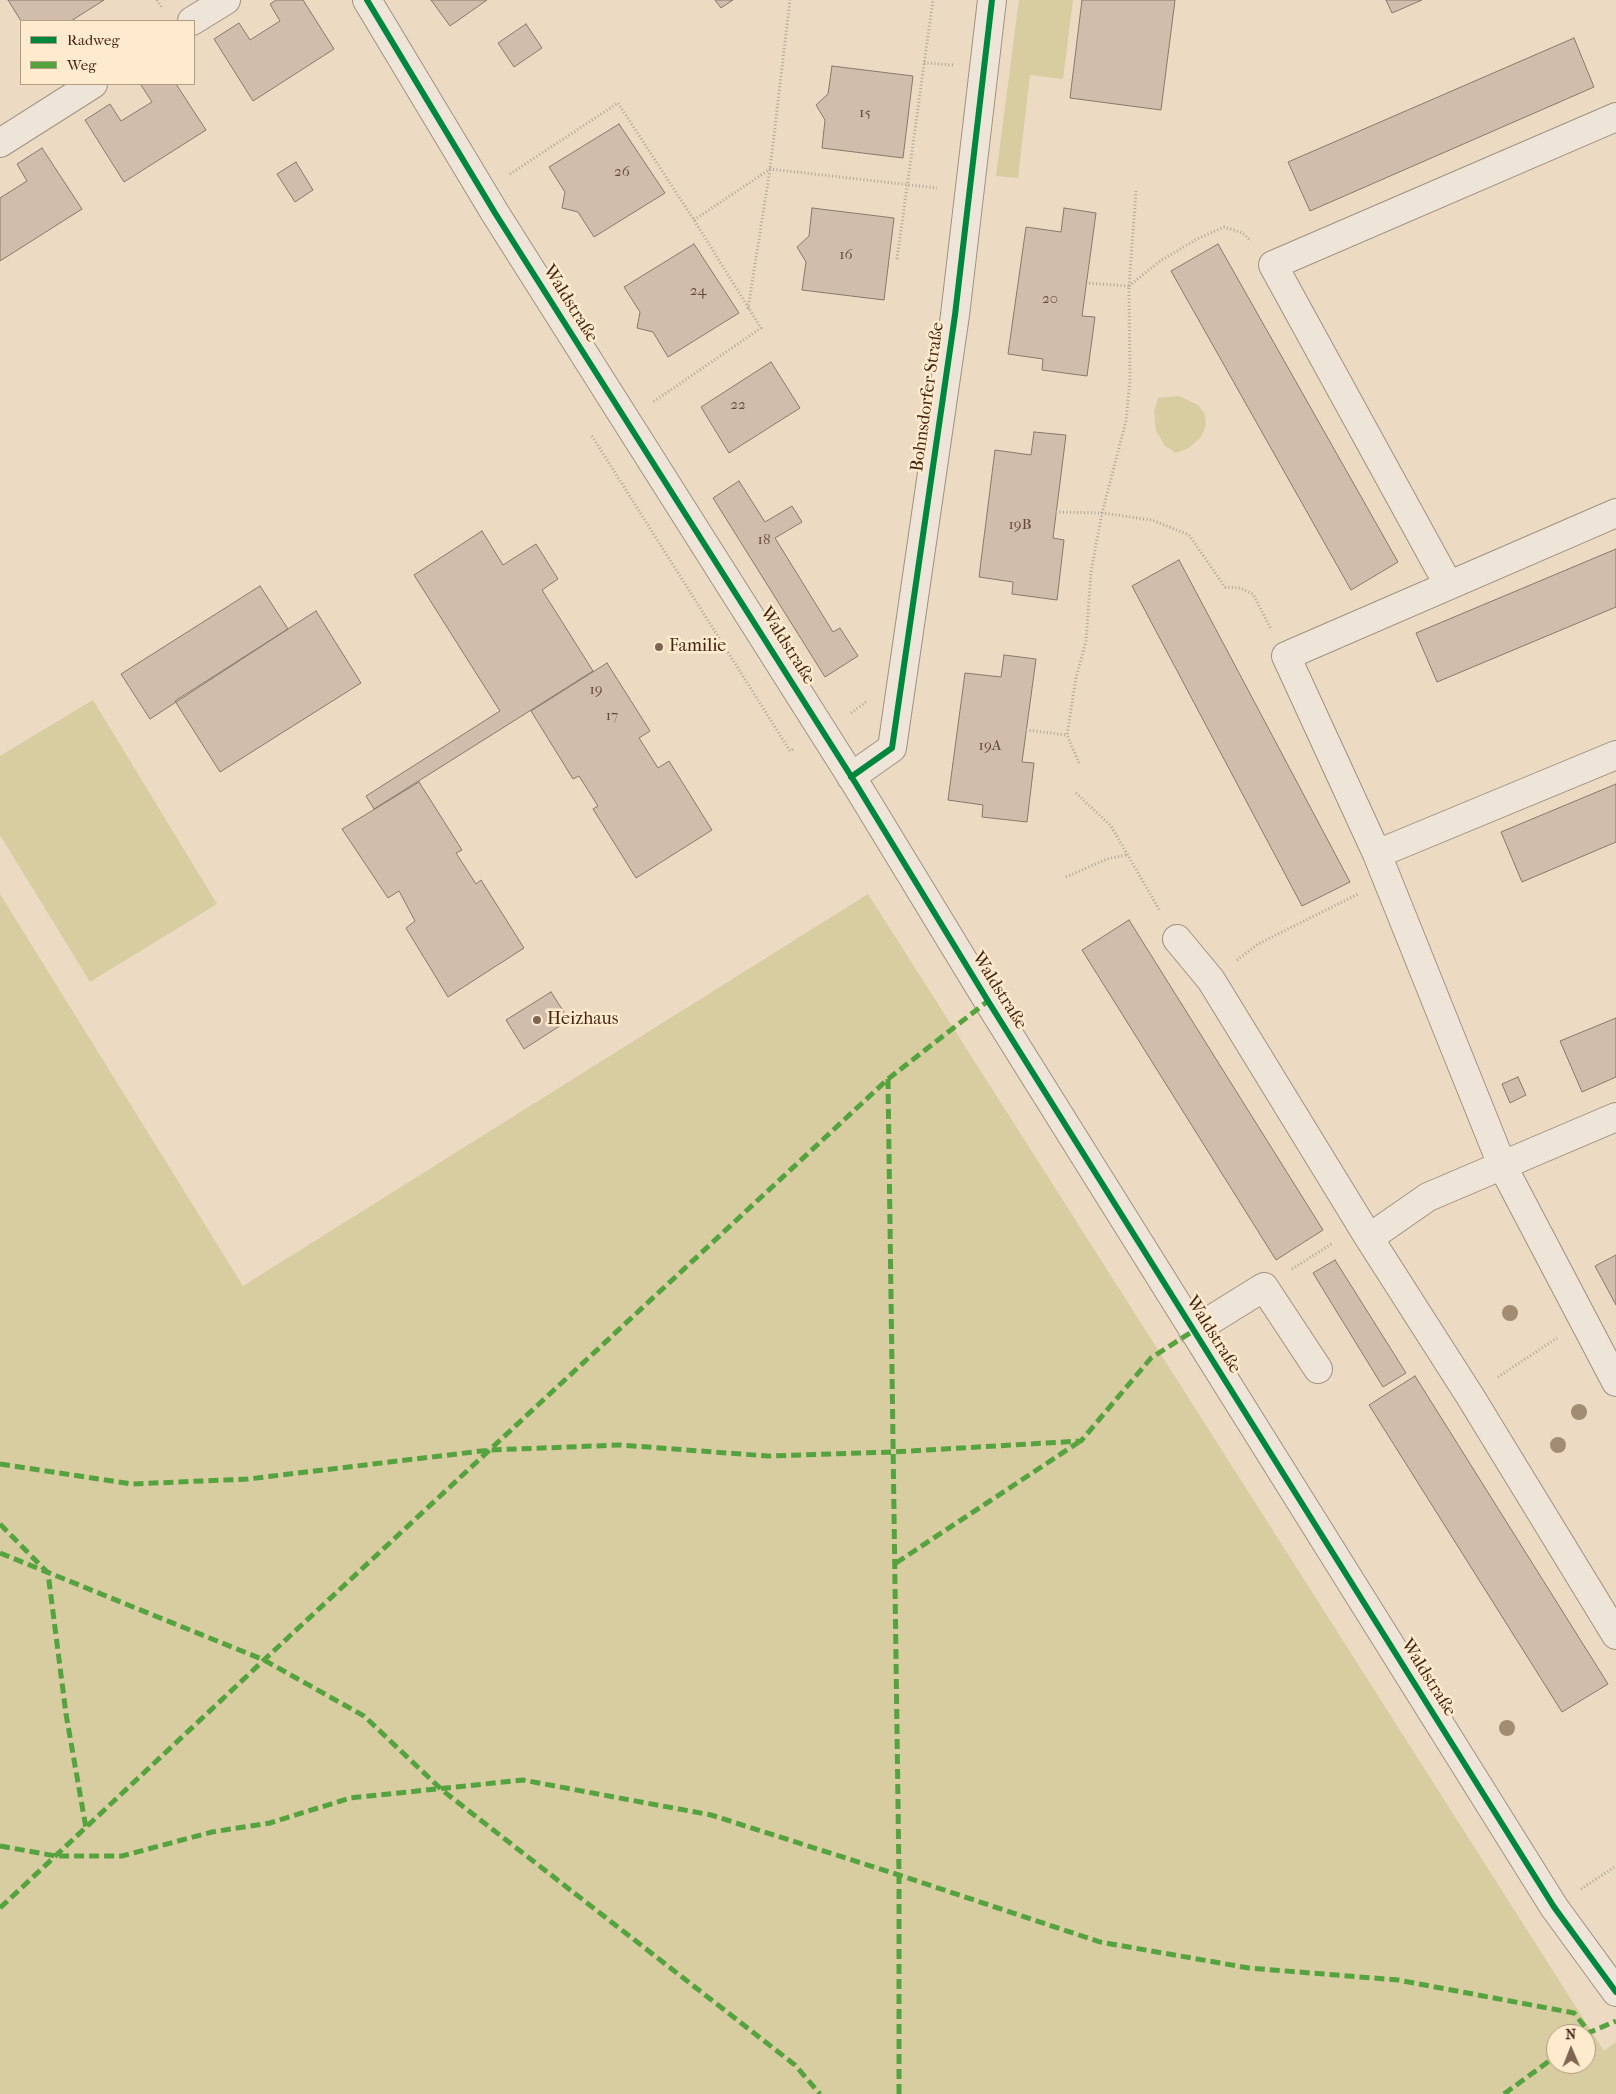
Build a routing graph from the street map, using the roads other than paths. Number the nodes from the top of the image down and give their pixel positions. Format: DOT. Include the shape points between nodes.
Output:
graph roads {
  1 [pos="226,0"];
  2 [pos="367,0"];
  3 [pos="992,0"];
  4 [pos="194,20"];
  5 [pos="91,85"];
  6 [pos="1616,117"];
  7 [pos="0,142"];
  8 [pos="1616,513"];
  9 [pos="1448,584"];
  10 [pos="1616,755"];
  11 [pos="851,777"];
  12 [pos="1377,854"];
  13 [pos="1177,939"];
  14 [pos="1616,1117"];
  15 [pos="1502,1166"];
  16 [pos="1365,1231"];
  17 [pos="1193,1331"];
  18 [pos="1318,1369"];
  19 [pos="1616,1382"];
  20 [pos="1616,1635"];
  21 [pos="1616,1992"];
  1 -- 4 [label="street"];
  2 -- 11 [label="street, Waldstraße" via="482,193"];
  3 -- 11 [label="street, Bohnsdorfer Straße" via="955,315 892,748"];
  5 -- 7 [label="street"];
  6 -- 9 [label="street" via="1273,265"];
  8 -- 9 [label="street"];
  9 -- 12 [label="street" via="1286,656"];
  10 -- 12 [label="street"];
  11 -- 17 [label="street, Waldstraße"];
  12 -- 15 [label="street"];
  13 -- 16 [label="street" via="1211,980"];
  14 -- 15 [label="street"];
  15 -- 16 [label="street" via="1428,1197"];
  15 -- 19 [label="street"];
  16 -- 20 [label="street"];
  17 -- 18 [label="street" via="1264,1287"];
  17 -- 21 [label="street, Waldstraße" via="1554,1907"];
}
